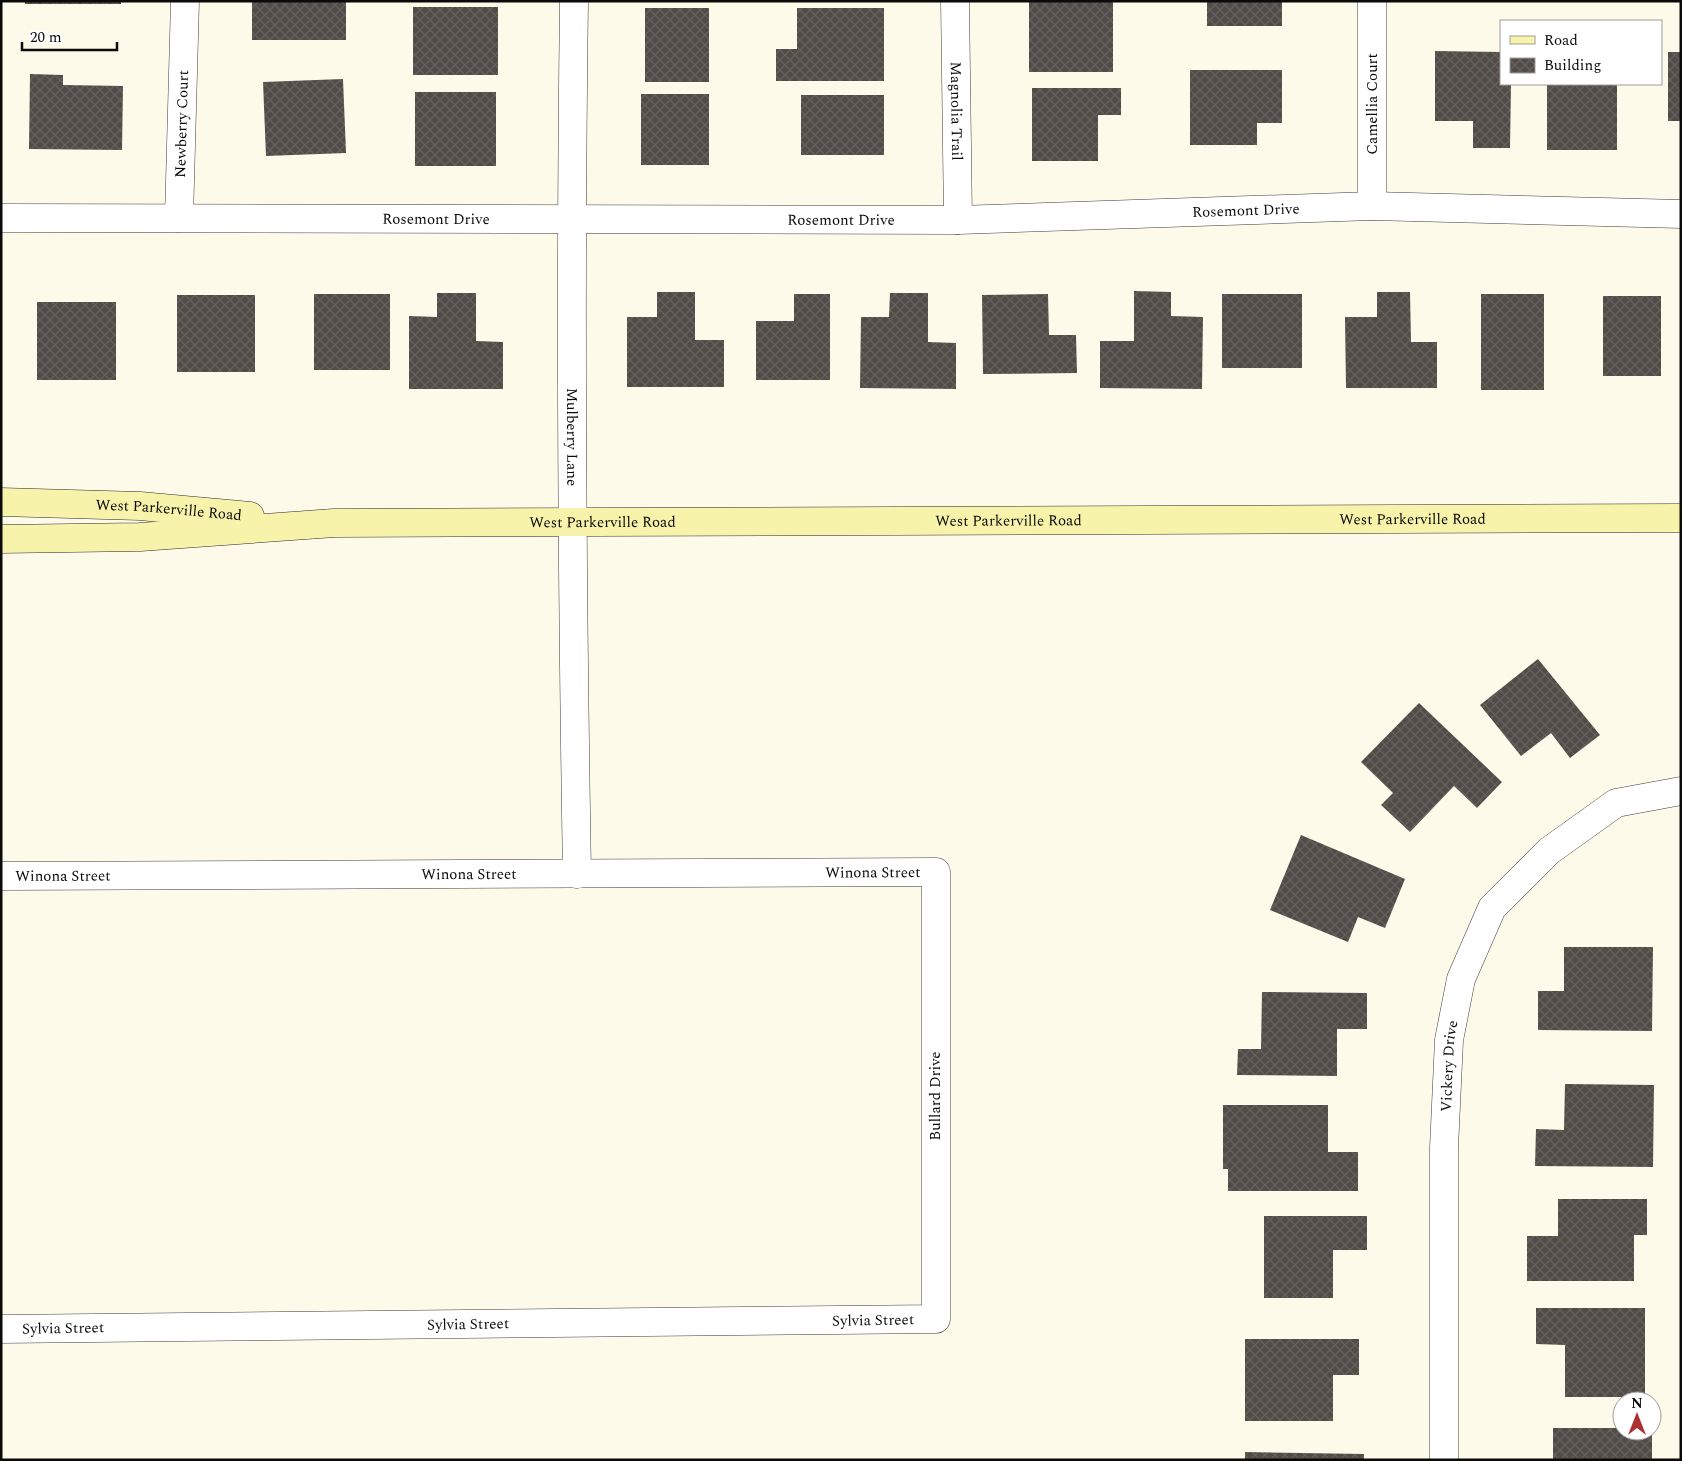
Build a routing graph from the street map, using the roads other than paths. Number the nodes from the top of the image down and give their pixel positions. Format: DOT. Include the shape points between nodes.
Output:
graph roads {
  1 [pos="185,1"];
  2 [pos="574,1"];
  3 [pos="955,1"];
  4 [pos="1372,1"];
  5 [pos="1372,206"];
  6 [pos="1681,214"];
  7 [pos="1,218"];
  8 [pos="179,218"];
  9 [pos="571,219"];
  10 [pos="958,220"];
  11 [pos="1,502"];
  12 [pos="1681,518"];
  13 [pos="571,521"];
  14 [pos="334,523"];
  15 [pos="1,539"];
  16 [pos="1681,791"];
  17 [pos="936,872"];
  18 [pos="577,874"];
  19 [pos="1,876"];
  20 [pos="936,1319"];
  21 [pos="1,1329"];
  22 [pos="1444,1460"];
  1 -- 8 [label="street, Newberry Court"];
  2 -- 9 [label="street, Mulberry Lane"];
  3 -- 10 [label="street, Magnolia Trail"];
  4 -- 5 [label="street, Camellia Court"];
  5 -- 6 [label="street, Rosemont Drive"];
  5 -- 10 [label="street, Rosemont Drive"];
  7 -- 8 [label="street, Rosemont Drive"];
  8 -- 9 [label="street, Rosemont Drive"];
  9 -- 10 [label="street, Rosemont Drive"];
  9 -- 13 [label="street, Mulberry Lane"];
  11 -- 14 [label="main road, West Parkerville Road" via="140,506"];
  12 -- 13 [label="main road, West Parkerville Road"];
  13 -- 14 [label="main road, West Parkerville Road"];
  13 -- 18 [label="street, Mulberry Lane"];
  14 -- 15 [label="main road, West Parkerville Road" via="140,537"];
  16 -- 22 [label="street, Vickery Drive" via="1616,802 1549,851 1492,908 1461,979 1449,1040 1444,1148"];
  17 -- 18 [label="street, Winona Street"];
  17 -- 20 [label="street, Bullard Drive"];
  18 -- 19 [label="street, Winona Street"];
  20 -- 21 [label="street, Sylvia Street"];
}
